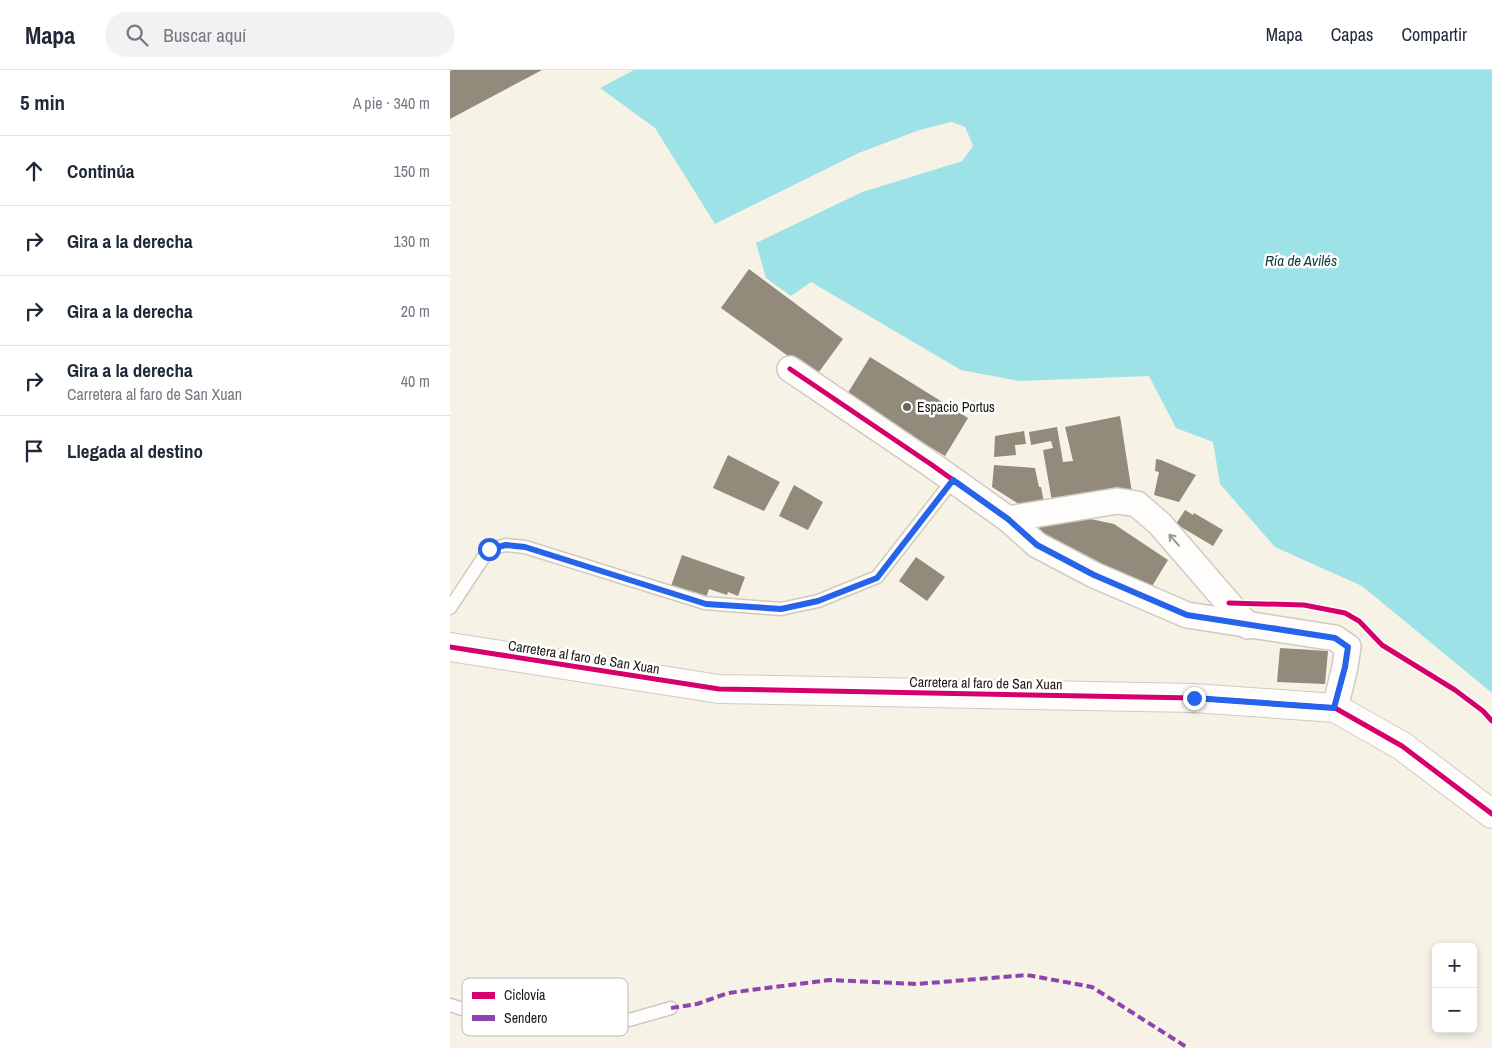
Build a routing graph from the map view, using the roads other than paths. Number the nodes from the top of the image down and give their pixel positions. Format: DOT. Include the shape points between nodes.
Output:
graph roads {
  1 [pos="790,369"];
  2 [pos="953,480"];
  3 [pos="1008,519"];
  4 [pos="1206,577"];
  5 [pos="450,608"];
  6 [pos="1187,615"];
  7 [pos="1248,626"];
  8 [pos="450,646"];
  9 [pos="1334,708"];
  10 [pos="1492,814"];
  11 [pos="450,1005"];
  12 [pos="671,1008"];
  13 [pos="462,1009"];
  14 [pos="628,1020"];
  1 -- 2 [label="street"];
  2 -- 3 [label="street"];
  2 -- 5 [label="lane" via="877,578 818,601 781,609 706,604 525,547 506,545 489,549"];
  4 -- 3 [label="street, one-way" via="1160,524 1137,504 1117,501"];
  3 -- 6 [label="street" via="1037,545 1094,575"];
  4 -- 6 [label="street" via="1205,599"];
  4 -- 7 [label="street"];
  6 -- 7 [label="street"];
  7 -- 9 [label="street" via="1335,638 1348,647"];
  8 -- 9 [label="street, Carretera al faro de San Xuan" via="720,689 1194,698"];
  9 -- 10 [label="street, Carretera al faro de San Xuan" via="1402,746"];
  11 -- 13 [label="lane"];
  12 -- 14 [label="lane"];
}
